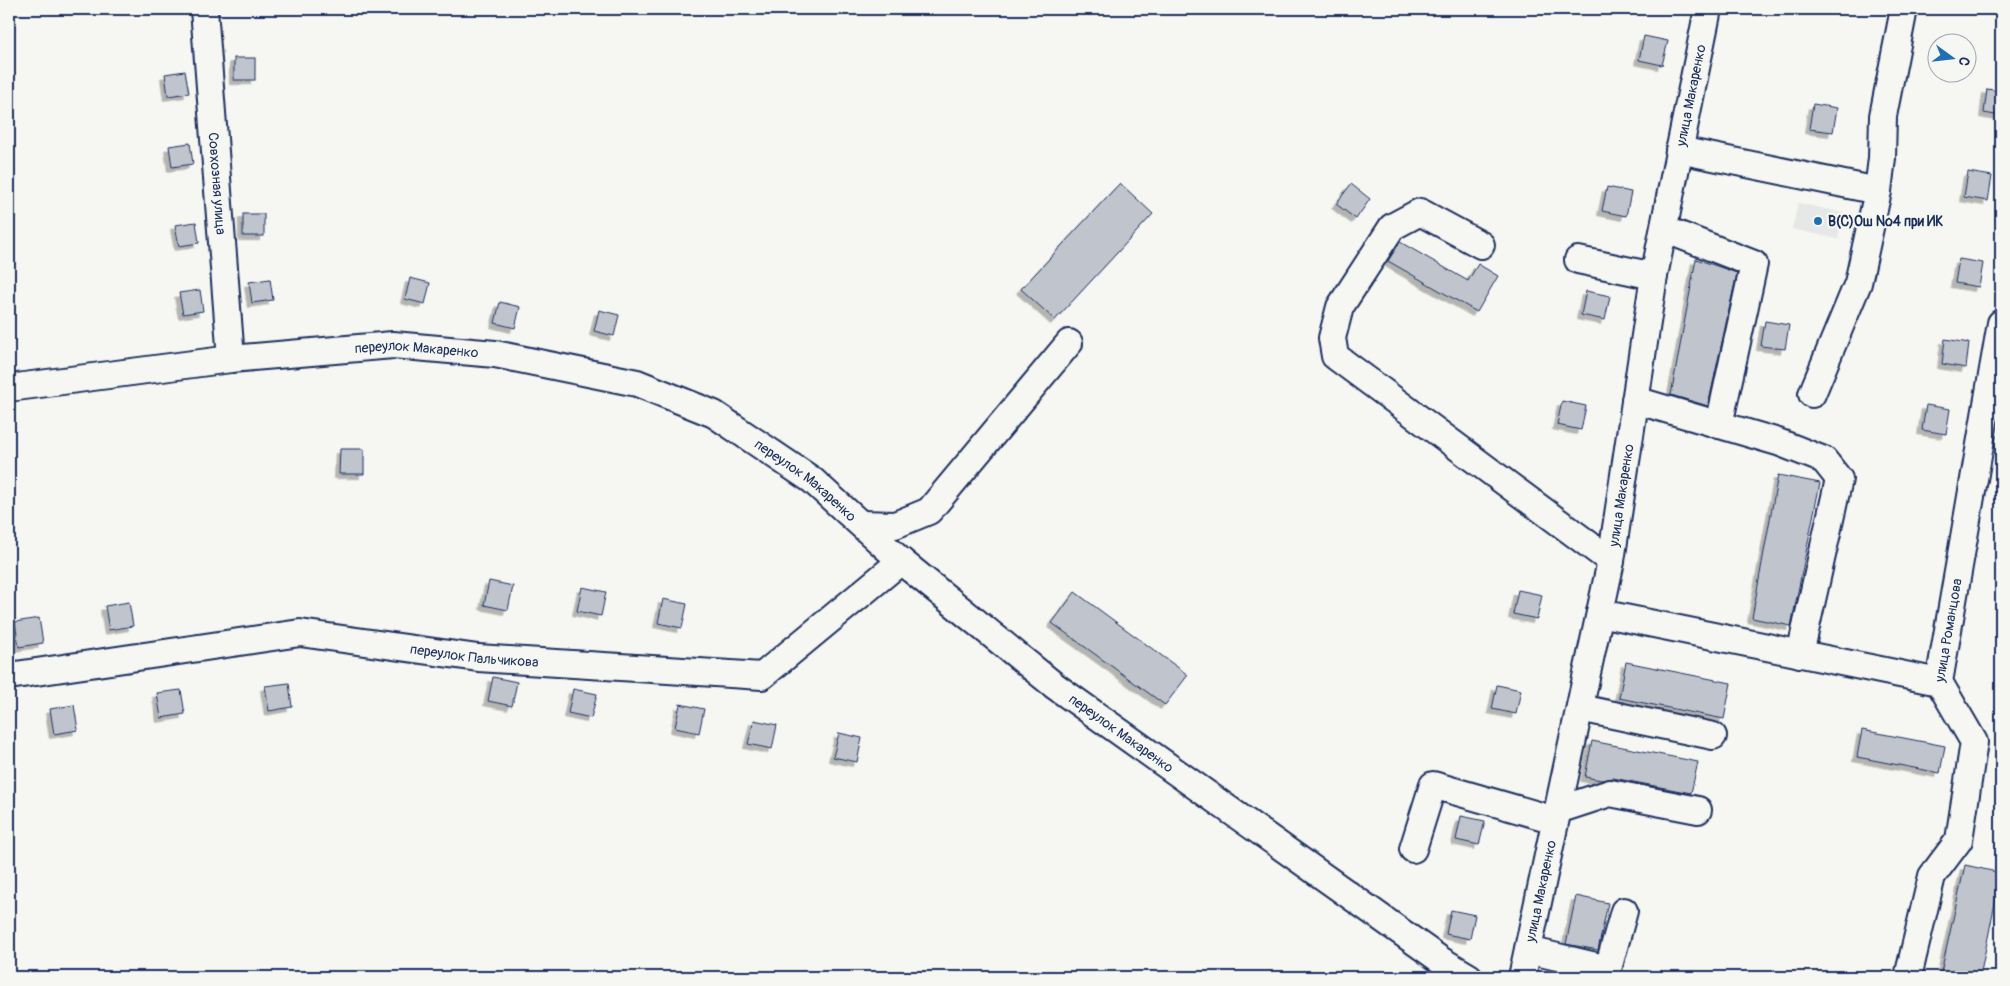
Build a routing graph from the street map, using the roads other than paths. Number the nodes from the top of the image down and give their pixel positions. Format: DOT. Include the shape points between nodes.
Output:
graph roads {
  1 [pos="204,9"];
  2 [pos="1708,9"];
  3 [pos="1904,9"];
  4 [pos="1679,150"];
  5 [pos="1878,190"];
  6 [pos="1664,229"];
  7 [pos="1480,245"];
  8 [pos="1578,260"];
  9 [pos="1654,276"];
  10 [pos="2001,324"];
  11 [pos="1069,343"];
  12 [pos="231,359"];
  13 [pos="9,388"];
  14 [pos="1812,394"];
  15 [pos="1636,400"];
  16 [pos="1719,425"];
  17 [pos="861,524"];
  18 [pos="901,561"];
  19 [pos="1611,561"];
  20 [pos="1600,613"];
  21 [pos="1800,654"];
  22 [pos="9,676"];
  23 [pos="1939,682"];
  24 [pos="1580,708"];
  25 [pos="1713,736"];
  26 [pos="1698,810"];
  27 [pos="1556,815"];
  28 [pos="1413,849"];
  29 [pos="1624,911"];
  30 [pos="1528,950"];
  31 [pos="1607,973"];
  32 [pos="1469,977"];
  33 [pos="1522,977"];
  34 [pos="1908,977"];
  1 -- 12 [label="street, Совхозная улица"];
  2 -- 4 [label="street, улица Макаренко"];
  3 -- 5 [label="street" via="1883,116"];
  4 -- 5 [label="street"];
  4 -- 6 [label="street, улица Макаренко"];
  5 -- 14 [label="street" via="1858,283"];
  6 -- 9 [label="street, улица Макаренко"];
  6 -- 16 [label="street" via="1754,264"];
  7 -- 19 [label="street" via="1420,212 1392,227 1340,307 1332,338 1335,356"];
  8 -- 9 [label="street"];
  9 -- 15 [label="street, улица Макаренко"];
  10 -- 23 [label="street, улица Романцова"];
  11 -- 17 [label="street" via="929,511 895,525"];
  12 -- 13 [label="street, переулок Макаренко"];
  12 -- 17 [label="street, переулок Макаренко" via="393,345 495,354 636,383 714,414 812,480"];
  15 -- 16 [label="street"];
  15 -- 19 [label="street, улица Макаренко"];
  16 -- 21 [label="street" via="1778,442 1824,460 1839,479"];
  17 -- 18 [label="street, переулок Макаренко"];
  18 -- 22 [label="street, переулок Пальчикова" via="762,676 478,658 300,633"];
  18 -- 32 [label="street, переулок Макаренко" via="1054,686 1426,950"];
  19 -- 20 [label="street, улица Макаренко"];
  20 -- 21 [label="street"];
  20 -- 24 [label="street, улица Макаренко"];
  21 -- 23 [label="street"];
  23 -- 34 [label="street, улица Романцова" via="1974,742 1959,840 1932,876"];
  24 -- 25 [label="street"];
  24 -- 27 [label="street, улица Макаренко"];
  26 -- 27 [label="street" via="1610,793"];
  27 -- 28 [label="street" via="1434,785"];
  27 -- 30 [label="street, улица Макаренко"];
  29 -- 31 [label="street"];
  30 -- 31 [label="street"];
  30 -- 33 [label="street, улица Макаренко"];
}
